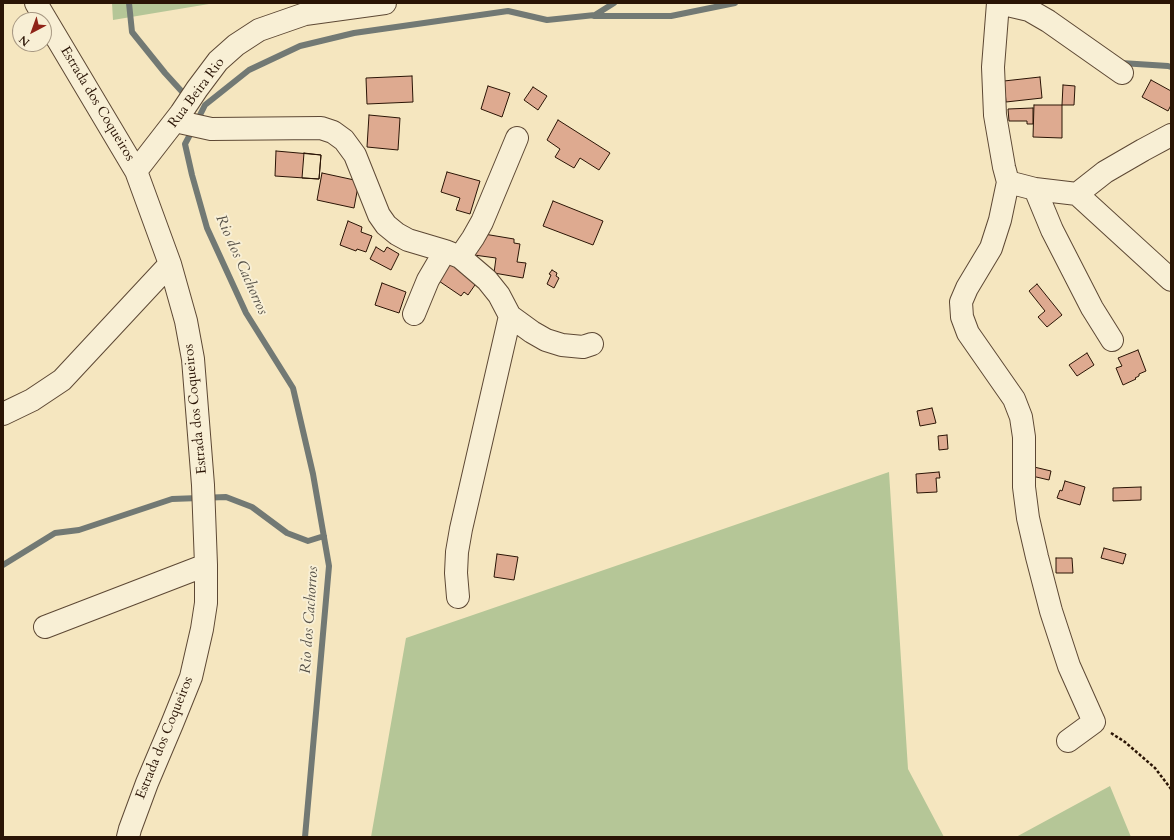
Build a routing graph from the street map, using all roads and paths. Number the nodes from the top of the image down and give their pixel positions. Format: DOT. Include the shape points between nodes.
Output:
graph roads {
  1 [pos="36,3"];
  2 [pos="385,3"];
  3 [pos="999,3"];
  4 [pos="1122,73"];
  5 [pos="183,114"];
  6 [pos="1171,135"];
  7 [pos="517,138"];
  8 [pos="136,171"];
  9 [pos="1008,182"];
  10 [pos="1035,189"];
  11 [pos="1078,194"];
  12 [pos="453,254"];
  13 [pos="170,264"];
  14 [pos="1171,280"];
  15 [pos="414,314"];
  16 [pos="510,316"];
  17 [pos="1112,340"];
  18 [pos="592,344"];
  19 [pos="3,414"];
  20 [pos="206,565"];
  21 [pos="458,597"];
  22 [pos="45,626"];
  23 [pos="1094,722"];
  24 [pos="1068,741"];
  25 [pos="1171,789"];
  26 [pos="128,837"];
  1 -- 8 [label="street, Estrada dos Coqueiros"];
  2 -- 5 [label="street, Rua Beira Rio" via="305,14 259,30 218,61"];
  3 -- 4 [label="street" via="1029,10 1042,17"];
  3 -- 9 [label="street" via="993,67 995,108"];
  5 -- 8 [label="street, Rua Beira Rio"];
  5 -- 12 [label="street" via="211,129 321,128 333,132 344,140 355,155 379,216 386,225 408,240"];
  6 -- 11 [label="street" via="1105,172"];
  7 -- 12 [label="street" via="474,238"];
  8 -- 13 [label="street, Estrada dos Coqueiros"];
  9 -- 10 [label="street"];
  9 -- 23 [label="street" via="991,248 961,302 962,317 968,333 1014,399 1021,417 1024,437 1024,487 1037,557 1069,666"];
  10 -- 11 [label="street"];
  10 -- 17 [label="street" via="1052,230 1092,308"];
  11 -- 14 [label="street"];
  12 -- 15 [label="street" via="428,280"];
  12 -- 16 [label="street" via="487,280 499,294"];
  13 -- 19 [label="street" via="62,380 32,400"];
  13 -- 20 [label="street, Estrada dos Coqueiros" via="186,321 193,359"];
  16 -- 18 [label="street" via="546,340 562,345"];
  16 -- 21 [label="street" via="461,529 456,566"];
  20 -- 22 [label="street"];
  20 -- 26 [label="street, Estrada dos Coqueiros" via="206,603 191,677 147,783"];
  23 -- 24 [label="street"];
  23 -- 25 [label="path" via="1125,742 1155,768"];
}
